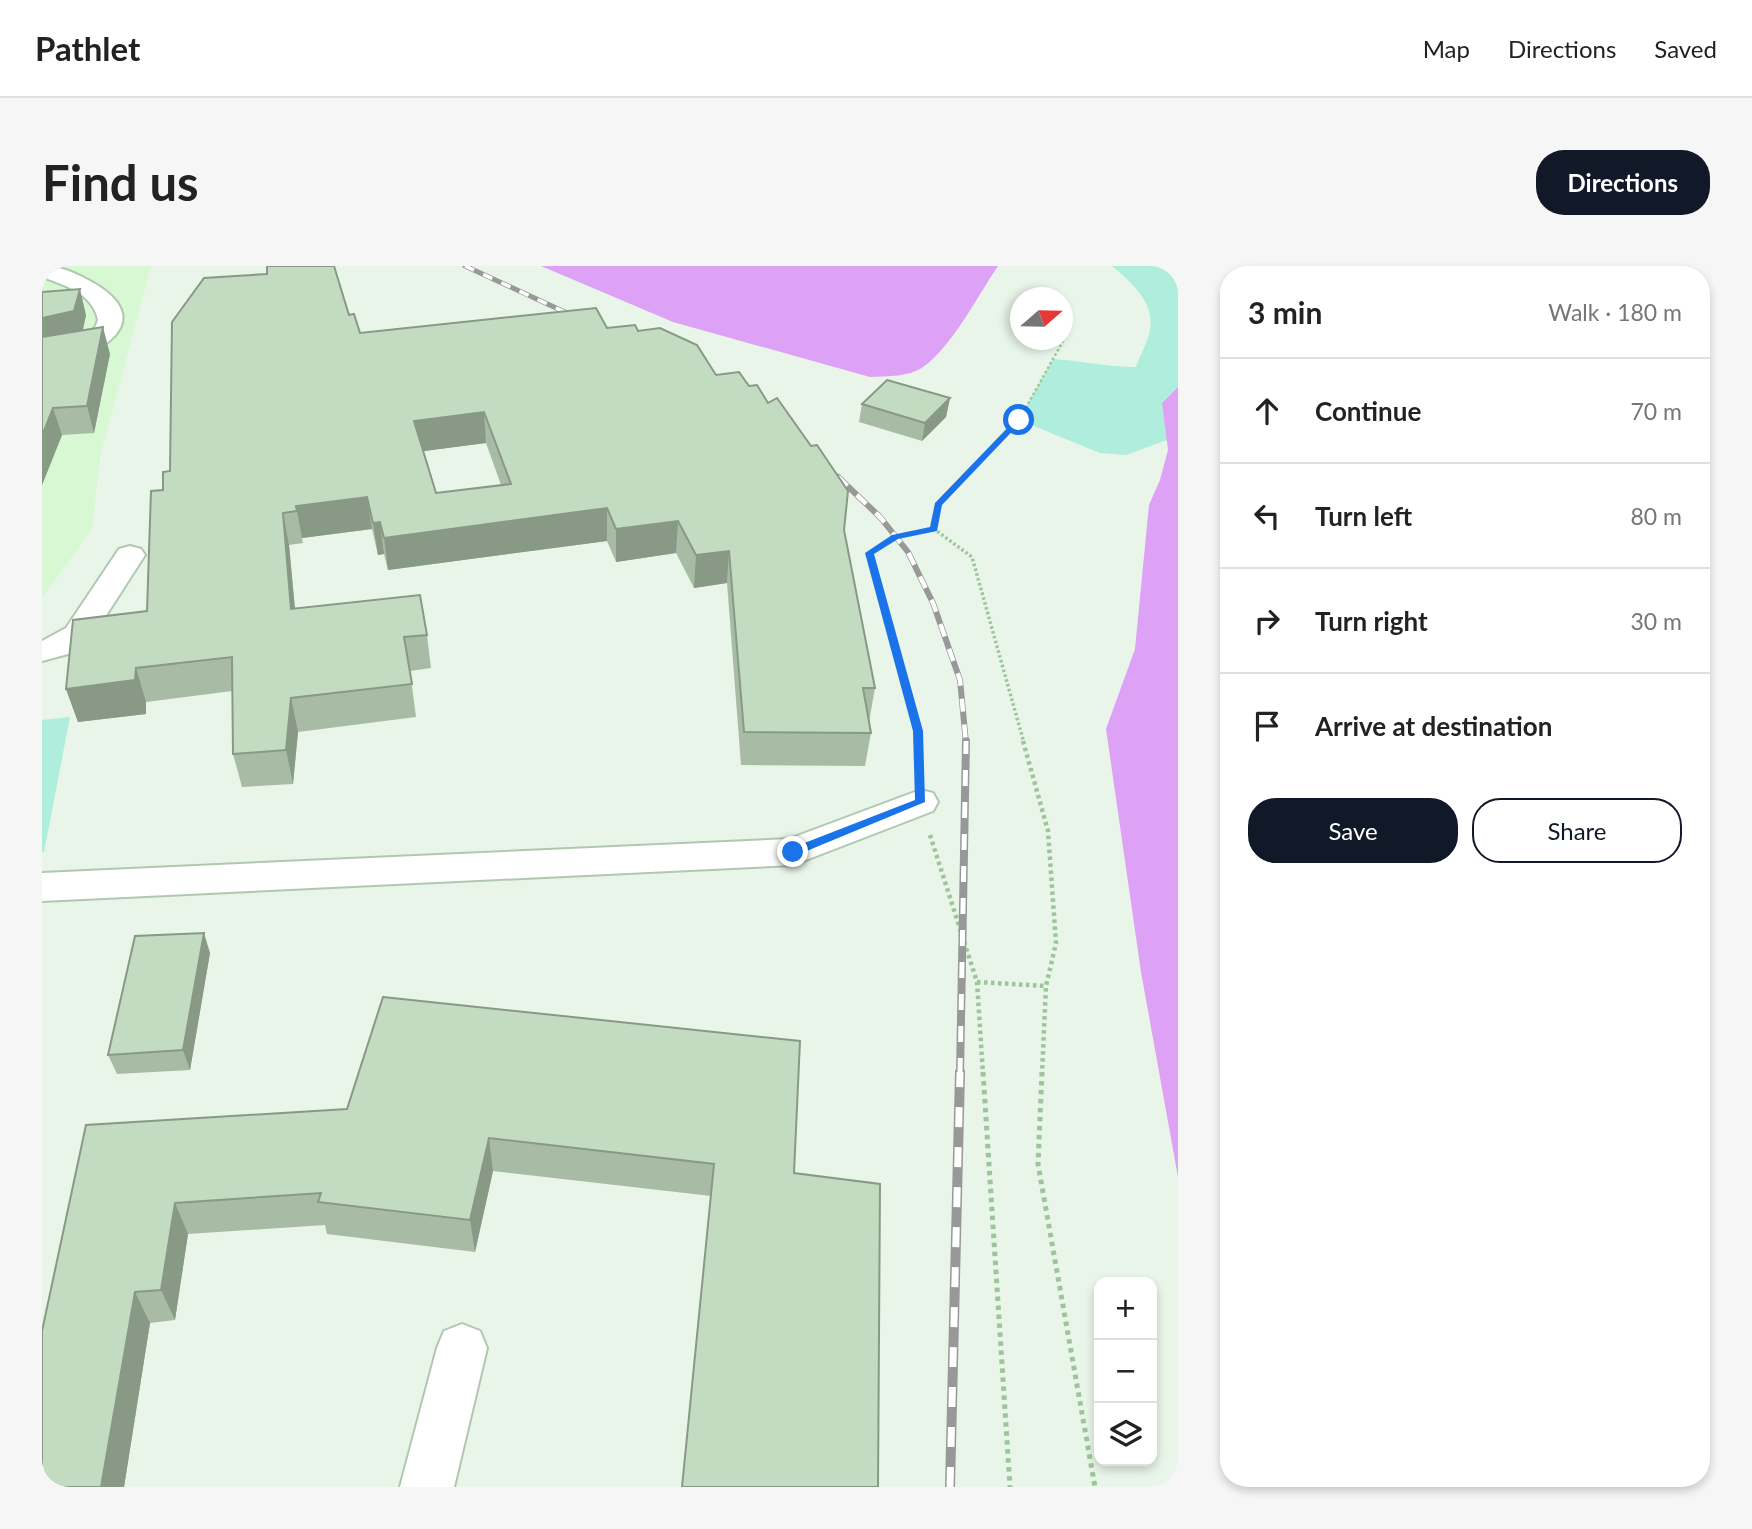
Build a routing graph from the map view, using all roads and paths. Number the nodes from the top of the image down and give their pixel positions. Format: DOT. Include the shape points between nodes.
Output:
graph roads {
  1 [pos="42,270"];
  2 [pos="1058,350"];
  3 [pos="42,355"];
  4 [pos="934,529"];
  5 [pos="130,555"];
  6 [pos="42,651"];
  7 [pos="920,802"];
  8 [pos="42,887"];
  9 [pos="977,982"];
  10 [pos="1046,986"];
  11 [pos="462,1348"];
  12 [pos="427,1487"];
  13 [pos="1010,1487"];
  14 [pos="1095,1487"];
  1 -- 3 [label="lane" via="84,286 106,305 112,318 109,330 95,342 70,353"];
  2 -- 4 [label="path" via="1019,420 938,505"];
  4 -- 7 [label="path" via="895,537 870,553 918,731"];
  4 -- 10 [label="path" via="972,557 1048,831 1056,943"];
  5 -- 6 [label="lane" via="78,635"];
  7 -- 8 [label="lane" via="793,852"];
  7 -- 9 [label="path"];
  9 -- 10 [label="path"];
  9 -- 13 [label="path"];
  10 -- 14 [label="path" via="1038,1164"];
  11 -- 12 [label="lane"];
}
